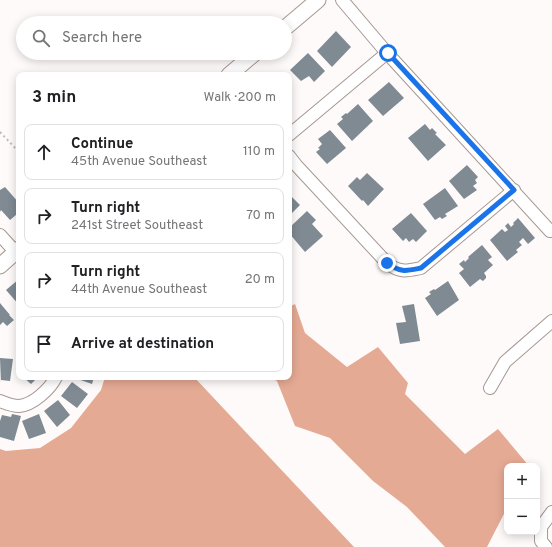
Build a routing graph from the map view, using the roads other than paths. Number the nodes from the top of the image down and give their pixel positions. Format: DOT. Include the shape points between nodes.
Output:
graph roads {
  1 [pos="318,0"];
  2 [pos="342,0"];
  3 [pos="292,22"];
  4 [pos="388,53"];
  5 [pos="247,60"];
  6 [pos="233,72"];
  7 [pos="292,132"];
  8 [pos="292,159"];
  9 [pos="514,190"];
  10 [pos="550,231"];
  11 [pos="0,235"];
  12 [pos="16,250"];
  13 [pos="16,254"];
  14 [pos="0,266"];
  15 [pos="552,321"];
  16 [pos="54,380"];
  17 [pos="490,388"];
  18 [pos="0,400"];
  19 [pos="552,512"];
  20 [pos="546,547"];
  1 -- 3 [label="street"];
  2 -- 4 [label="street"];
  4 -- 7 [label="street"];
  4 -- 9 [label="street"];
  5 -- 6 [label="street"];
  8 -- 9 [label="street" via="396,270 421,268"];
  9 -- 10 [label="street"];
  11 -- 12 [label="street"];
  13 -- 14 [label="street"];
  15 -- 17 [label="street" via="505,362"];
  16 -- 18 [label="street" via="31,402 19,406"];
  19 -- 20 [label="street" via="541,527 541,541"];
}
